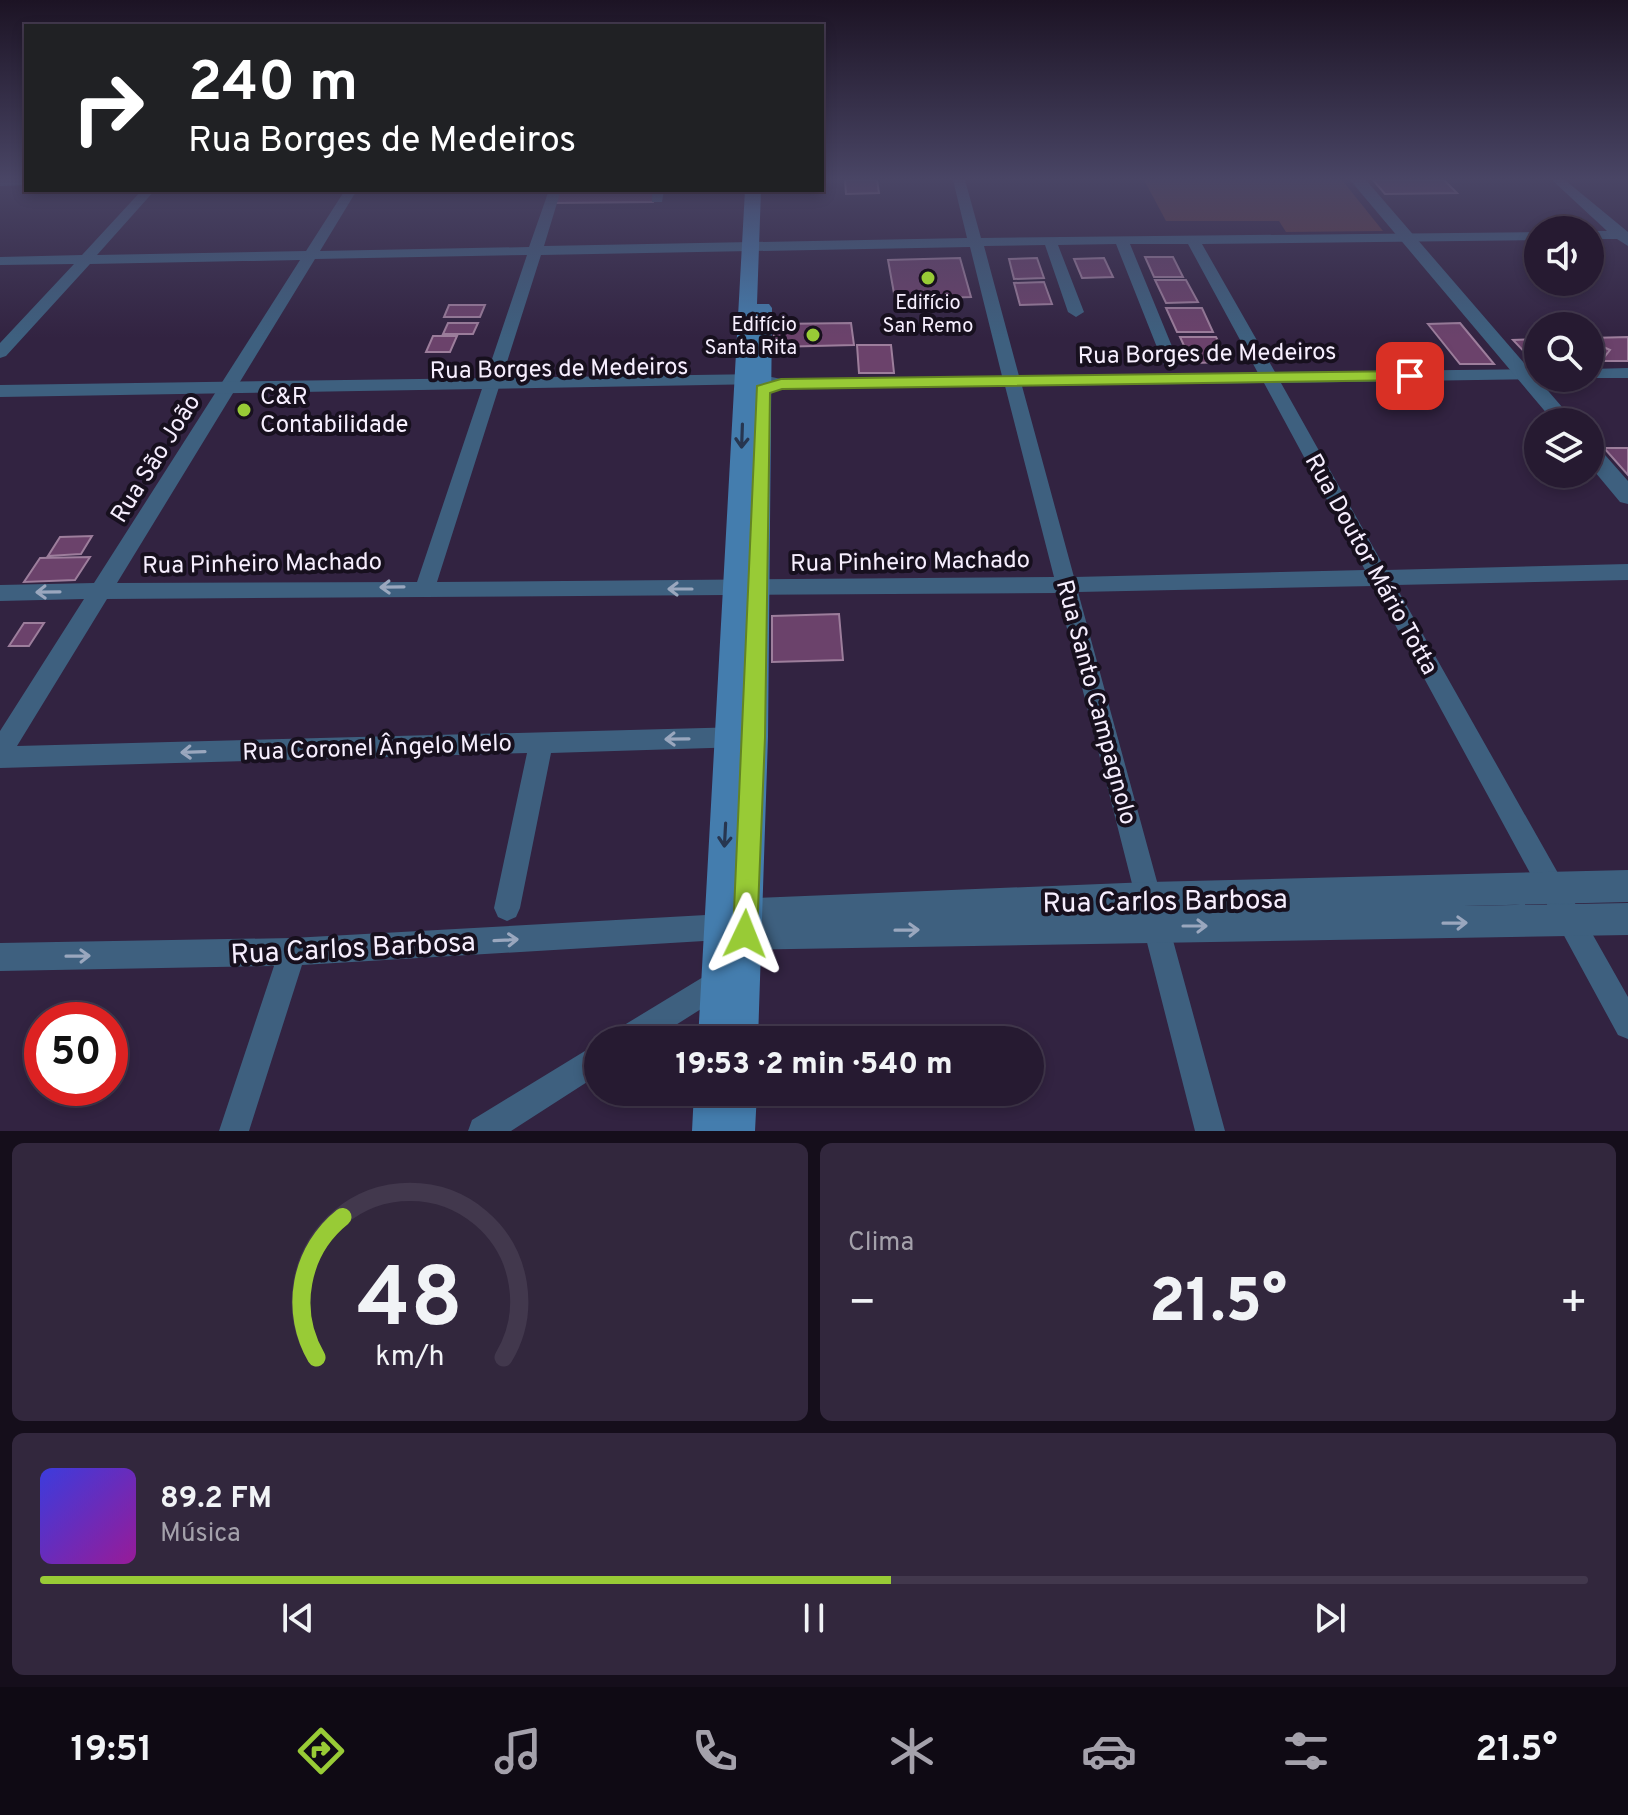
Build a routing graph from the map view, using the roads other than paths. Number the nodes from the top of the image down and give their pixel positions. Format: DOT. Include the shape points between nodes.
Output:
graph roads {
  1 [pos="110,233"];
  2 [pos="324,233"];
  3 [pos="541,233"];
  4 [pos="756,233"];
  5 [pos="759,233"];
  6 [pos="972,233"];
  7 [pos="1404,233"];
  8 [pos="1524,236"];
  9 [pos="1604,236"];
  10 [pos="1625,237"];
  11 [pos="1408,238"];
  12 [pos="1121,240"];
  13 [pos="1193,240"];
  14 [pos="1050,241"];
  15 [pos="975,243"];
  16 [pos="757,247"];
  17 [pos="535,252"];
  18 [pos="310,256"];
  19 [pos="86,259"];
  20 [pos="0,261"];
  21 [pos="1076,312"];
  22 [pos="0,353"];
  23 [pos="1170,361"];
  24 [pos="1524,367"];
  25 [pos="1628,373"];
  26 [pos="1604,374"];
  27 [pos="1524,375"];
  28 [pos="1267,378"];
  29 [pos="1013,381"];
  30 [pos="759,385"];
  31 [pos="489,390"];
  32 [pos="0,391"];
  33 [pos="223,394"];
  34 [pos="0,402"];
  35 [pos="1604,468"];
  36 [pos="1628,496"];
  37 [pos="1628,572"];
  38 [pos="1381,578"];
  39 [pos="1066,586"];
  40 [pos="425,587"];
  41 [pos="747,589"];
  42 [pos="101,590"];
  43 [pos="0,593"];
  44 [pos="742,737"];
  45 [pos="541,742"];
  46 [pos="0,754"];
  47 [pos="1628,886"];
  48 [pos="1551,888"];
  49 [pos="507,908"];
  50 [pos="1345,910"];
  51 [pos="1152,912"];
  52 [pos="1628,919"];
  53 [pos="1569,920"];
  54 [pos="728,925"];
  55 [pos="292,952"];
  56 [pos="0,957"];
  57 [pos="718,982"];
  58 [pos="1628,1025"];
  59 [pos="648,1026"];
  60 [pos="716,1026"];
  61 [pos="739,1026"];
  62 [pos="584,1067"];
  63 [pos="234,1131"];
  64 [pos="483,1131"];
  65 [pos="1210,1131"];
  1 -- 19 [label="street"];
  2 -- 18 [label="street, Rua São João"];
  3 -- 17 [label="street"];
  4 -- 16 [label="main road"];
  5 -- 16 [label="main road"];
  6 -- 15 [label="street, Rua Santo Campagnolo"];
  7 -- 11 [label="street"];
  8 -- 11 [label="street"];
  9 -- 10 [label="street"];
  11 -- 13 [label="street"];
  11 -- 24 [label="street"];
  12 -- 13 [label="street"];
  12 -- 14 [label="street"];
  12 -- 23 [label="street"];
  13 -- 28 [label="street, Rua Doutor Mário Totta"];
  14 -- 15 [label="street"];
  14 -- 21 [label="street"];
  15 -- 16 [label="street"];
  15 -- 29 [label="street, Rua Santo Campagnolo"];
  16 -- 17 [label="street"];
  16 -- 30 [label="main road"];
  17 -- 18 [label="street"];
  17 -- 31 [label="street"];
  18 -- 19 [label="street"];
  18 -- 33 [label="street, Rua São João"];
  19 -- 20 [label="street"];
  19 -- 22 [label="street"];
  25 -- 26 [label="street"];
  27 -- 28 [label="street, Rua Borges de Medeiros"];
  28 -- 29 [label="street, Rua Borges de Medeiros"];
  28 -- 38 [label="street, Rua Doutor Mário Totta"];
  29 -- 30 [label="street, Rua Borges de Medeiros"];
  29 -- 39 [label="street, Rua Santo Campagnolo"];
  30 -- 31 [label="street, Rua Borges de Medeiros"];
  30 -- 41 [label="main road"];
  31 -- 33 [label="street, Rua Borges de Medeiros"];
  31 -- 40 [label="street"];
  32 -- 33 [label="street"];
  33 -- 34 [label="street, Rua Borges de Medeiros"];
  33 -- 42 [label="street, Rua São João"];
  35 -- 36 [label="street"];
  37 -- 38 [label="street, Rua Pinheiro Machado"];
  38 -- 39 [label="street, Rua Pinheiro Machado"];
  38 -- 48 [label="street, Rua Doutor Mário Totta"];
  39 -- 41 [label="street, Rua Pinheiro Machado"];
  39 -- 51 [label="street, Rua Santo Campagnolo"];
  41 -- 40 [label="street, Rua Pinheiro Machado, one-way"];
  40 -- 42 [label="street, Rua Pinheiro Machado, one-way"];
  41 -- 44 [label="main road"];
  42 -- 43 [label="street, Rua Pinheiro Machado, one-way"];
  42 -- 46 [label="street, Rua São João"];
  44 -- 45 [label="street, Rua Coronel Ângelo Melo, one-way"];
  44 -- 54 [label="main road"];
  45 -- 46 [label="street, Rua Coronel Ângelo Melo, one-way"];
  45 -- 49 [label="street"];
  47 -- 48 [label="street, Rua Carlos Barbosa"];
  48 -- 50 [label="street, Rua Carlos Barbosa"];
  48 -- 53 [label="street, Rua Doutor Mário Totta"];
  50 -- 51 [label="street, Rua Carlos Barbosa"];
  50 -- 53 [label="street, Rua Carlos Barbosa, one-way"];
  51 -- 54 [label="street, Rua Carlos Barbosa"];
  51 -- 65 [label="street, Rua Santo Campagnolo"];
  52 -- 53 [label="street, Rua Carlos Barbosa"];
  53 -- 58 [label="street"];
  55 -- 54 [label="street, Rua Carlos Barbosa, one-way"];
  54 -- 57 [label="main road"];
  54 -- 61 [label="main road"];
  56 -- 55 [label="street, Rua Carlos Barbosa, one-way"];
  55 -- 63 [label="street"];
  57 -- 59 [label="street"];
  57 -- 60 [label="main road"];
  62 -- 64 [label="street"];
}
